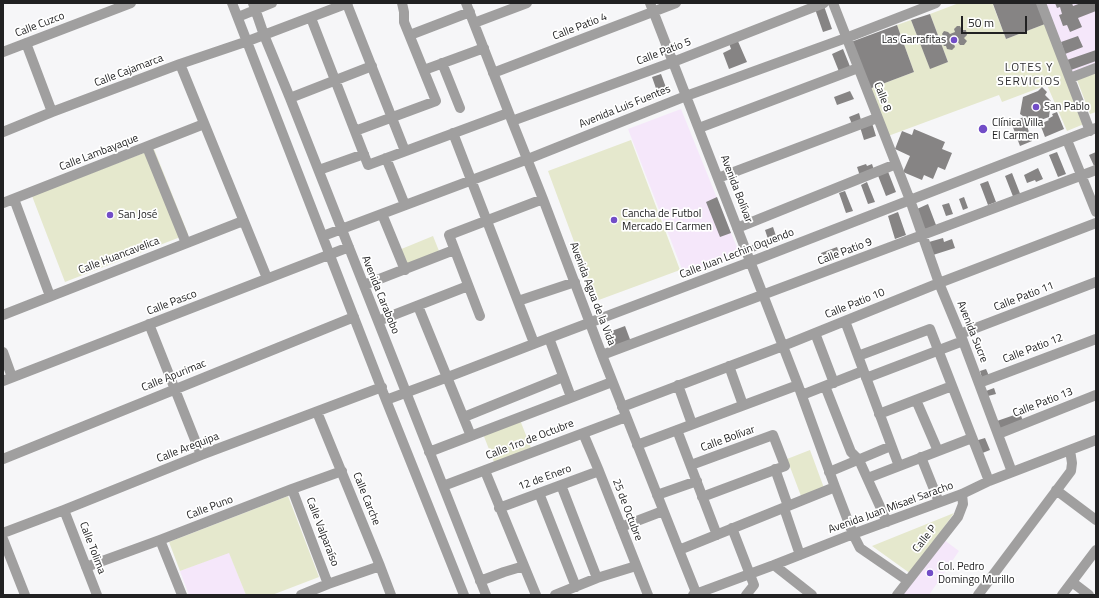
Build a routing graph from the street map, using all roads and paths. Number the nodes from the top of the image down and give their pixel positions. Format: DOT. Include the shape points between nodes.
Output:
graph roads {
  1 [pos="130,3"];
  2 [pos="232,3"];
  3 [pos="272,3"];
  4 [pos="402,3"];
  5 [pos="527,3"];
  6 [pos="676,3"];
  7 [pos="824,3"];
  8 [pos="833,3"];
  9 [pos="936,3"];
  10 [pos="1041,3"];
  11 [pos="348,4"];
  12 [pos="254,6"];
  13 [pos="468,7"];
  14 [pos="652,7"];
  15 [pos="238,16"];
  16 [pos="311,18"];
  17 [pos="474,23"];
  18 [pos="264,35"];
  19 [pos="410,36"];
  20 [pos="846,38"];
  21 [pos="248,41"];
  22 [pos="26,43"];
  23 [pos="484,48"];
  24 [pos="3,52"];
  25 [pos="673,62"];
  26 [pos="442,63"];
  27 [pos="180,64"];
  28 [pos="372,66"];
  29 [pos="858,68"];
  30 [pos="1096,68"];
  31 [pos="424,70"];
  32 [pos="493,73"];
  33 [pos="1070,78"];
  34 [pos="336,81"];
  35 [pos="686,96"];
  36 [pos="290,98"];
  37 [pos="460,108"];
  38 [pos="52,112"];
  39 [pos="392,117"];
  40 [pos="510,117"];
  41 [pos="878,118"];
  42 [pos="204,124"];
  43 [pos="699,128"];
  44 [pos="355,130"];
  45 [pos="1093,130"];
  46 [pos="3,132"];
  47 [pos="454,133"];
  48 [pos="1067,140"];
  49 [pos="147,147"];
  50 [pos="405,151"];
  51 [pos="364,154"];
  52 [pos="386,158"];
  53 [pos="528,159"];
  54 [pos="896,164"];
  55 [pos="319,170"];
  56 [pos="1096,170"];
  57 [pos="1082,176"];
  58 [pos="718,178"];
  59 [pos="472,180"];
  60 [pos="14,199"];
  61 [pos="543,199"];
  62 [pos="910,200"];
  63 [pos="3,203"];
  64 [pos="405,205"];
  65 [pos="1096,212"];
  66 [pos="382,214"];
  67 [pos="243,221"];
  68 [pos="487,221"];
  69 [pos="1096,223"];
  70 [pos="737,228"];
  71 [pos="342,229"];
  72 [pos="922,235"];
  73 [pos="323,236"];
  74 [pos="186,243"];
  75 [pos="349,247"];
  76 [pos="454,250"];
  77 [pos="330,254"];
  78 [pos="750,262"];
  79 [pos="405,270"];
  80 [pos="267,278"];
  81 [pos="575,282"];
  82 [pos="1096,282"];
  83 [pos="939,283"];
  84 [pos="364,286"];
  85 [pos="468,286"];
  86 [pos="50,296"];
  87 [pos="764,296"];
  88 [pos="518,301"];
  89 [pos="418,306"];
  90 [pos="3,315"];
  91 [pos="480,316"];
  92 [pos="354,317"];
  93 [pos="378,321"];
  94 [pos="845,321"];
  95 [pos="590,322"];
  96 [pos="149,324"];
  97 [pos="815,333"];
  98 [pos="961,337"];
  99 [pos="549,338"];
  100 [pos="1096,339"];
  101 [pos="534,343"];
  102 [pos="783,346"];
  103 [pos="938,350"];
  104 [pos="3,352"];
  105 [pos="602,355"];
  106 [pos="858,356"];
  107 [pos="729,366"];
  108 [pos="865,374"];
  109 [pos="563,377"];
  110 [pos="448,378"];
  111 [pos="8,379"];
  112 [pos="612,382"];
  113 [pos="979,383"];
  114 [pos="830,384"];
  115 [pos="798,385"];
  116 [pos="678,386"];
  117 [pos="952,386"];
  118 [pos="382,387"];
  119 [pos="175,389"];
  120 [pos="406,393"];
  121 [pos="802,395"];
  122 [pos="1096,395"];
  123 [pos="571,397"];
  124 [pos="386,400"];
  125 [pos="916,400"];
  126 [pos="743,405"];
  127 [pos="622,407"];
  128 [pos="318,412"];
  129 [pos="879,414"];
  130 [pos="464,417"];
  131 [pos="626,417"];
  132 [pos="692,424"];
  133 [pos="677,430"];
  134 [pos="583,433"];
  135 [pos="998,434"];
  136 [pos="471,436"];
  137 [pos="972,438"];
  138 [pos="1096,440"];
  139 [pos="637,445"];
  140 [pos="891,446"];
  141 [pos="1070,450"];
  142 [pos="938,451"];
  143 [pos="429,452"];
  144 [pos="201,455"];
  145 [pos="920,457"];
  146 [pos="3,459"];
  147 [pos="859,460"];
  148 [pos="691,466"];
  149 [pos="899,466"];
  150 [pos="775,469"];
  151 [pos="342,471"];
  152 [pos="485,471"];
  153 [pos="599,472"];
  154 [pos="829,472"];
  155 [pos="1012,472"];
  156 [pos="868,478"];
  157 [pos="697,481"];
  158 [pos="989,481"];
  159 [pos="443,486"];
  160 [pos="560,486"];
  161 [pos="835,487"];
  162 [pos="292,489"];
  163 [pos="1056,490"];
  164 [pos="539,493"];
  165 [pos="962,494"];
  166 [pos="657,495"];
  167 [pos="702,497"];
  168 [pos="939,502"];
  169 [pos="786,507"];
  170 [pos="499,508"];
  171 [pos="64,510"];
  172 [pos="663,511"];
  173 [pos="1096,520"];
  174 [pos="888,522"];
  175 [pos="621,527"];
  176 [pos="732,528"];
  177 [pos="3,533"];
  178 [pos="853,534"];
  179 [pos="717,535"];
  180 [pos="3,539"];
  181 [pos="160,540"];
  182 [pos="679,550"];
  183 [pos="1096,550"];
  184 [pos="800,555"];
  185 [pos="774,565"];
  186 [pos="380,566"];
  187 [pos="524,566"];
  188 [pos="636,566"];
  189 [pos="86,567"];
  190 [pos="750,574"];
  191 [pos="598,578"];
  192 [pos="480,581"];
  193 [pos="908,581"];
  194 [pos="1072,582"];
  195 [pos="328,584"];
  196 [pos="576,587"];
  197 [pos="696,594"];
  198 [pos="25,595"];
  199 [pos="97,595"];
  200 [pos="182,595"];
  201 [pos="301,595"];
  202 [pos="391,595"];
  203 [pos="464,595"];
  204 [pos="486,595"];
  205 [pos="536,595"];
  206 [pos="555,595"];
  207 [pos="648,595"];
  208 [pos="746,595"];
  209 [pos="812,595"];
  210 [pos="897,595"];
  211 [pos="978,595"];
  212 [pos="1062,595"];
  213 [pos="1089,595"];
  1 -- 22 [label="street, Calle Cuzco"];
  2 -- 15 [label="street"];
  3 -- 12 [label="street"];
  4 -- 19 [label="street" via="404,22"];
  5 -- 17 [label="street"];
  6 -- 14 [label="street, Calle Patio 4"];
  7 -- 25 [label="street, Calle Patio 5"];
  8 -- 20 [label="street, Calle 8"];
  9 -- 20 [label="street, Avenida Luis Fuentes"];
  10 -- 33 [label="street"];
  11 -- 16 [label="street, Calle Cajamarca"];
  11 -- 28 [label="street"];
  12 -- 15 [label="street"];
  12 -- 18 [label="street, Avenida Carabobo"];
  13 -- 17 [label="street, Avenida Agua de la Vida"];
  13 -- 19 [label="street"];
  14 -- 25 [label="street, Avenida Bolívar"];
  14 -- 32 [label="street, Calle Patio 4"];
  15 -- 21 [label="street"];
  16 -- 18 [label="street, Calle Cajamarca"];
  16 -- 34 [label="street"];
  17 -- 23 [label="street, Avenida Agua de la Vida"];
  18 -- 21 [label="street, Calle Cajamarca"];
  18 -- 36 [label="street, Avenida Carabobo"];
  19 -- 31 [label="street"];
  20 -- 29 [label="street, Calle 8"];
  20 -- 35 [label="street, Avenida Luis Fuentes"];
  21 -- 27 [label="street, Calle Cajamarca"];
  21 -- 73 [label="street"];
  22 -- 24 [label="street, Calle Cuzco"];
  22 -- 38 [label="street"];
  23 -- 26 [label="street"];
  23 -- 32 [label="street, Avenida Agua de la Vida"];
  25 -- 35 [label="street, Avenida Bolívar"];
  25 -- 40 [label="street, Calle Patio 5"];
  26 -- 31 [label="street"];
  26 -- 37 [label="street"];
  27 -- 38 [label="street, Calle Cajamarca"];
  27 -- 42 [label="street"];
  28 -- 34 [label="street"];
  28 -- 39 [label="street"];
  29 -- 41 [label="street, Calle 8"];
  29 -- 43 [label="street"];
  30 -- 33 [label="street"];
  31 -- 39 [label="street" via="436,101"];
  32 -- 40 [label="street, Avenida Agua de la Vida"];
  33 -- 45 [label="street"];
  34 -- 36 [label="street"];
  34 -- 44 [label="street"];
  35 -- 43 [label="street, Avenida Bolívar"];
  35 -- 53 [label="street, Avenida Luis Fuentes"];
  36 -- 55 [label="street, Avenida Carabobo"];
  38 -- 46 [label="street, Calle Cajamarca"];
  39 -- 44 [label="street"];
  39 -- 50 [label="street"];
  40 -- 47 [label="street, Calle Patio 5"];
  40 -- 53 [label="street, Avenida Agua de la Vida"];
  41 -- 54 [label="street, Calle 8"];
  41 -- 58 [label="street"];
  42 -- 49 [label="street, Calle Lambayaque"];
  42 -- 67 [label="street"];
  43 -- 58 [label="street, Avenida Bolívar"];
  44 -- 51 [label="street"];
  45 -- 48 [label="street, Calle Juan Lechin Oquendo"];
  47 -- 50 [label="street, Calle Patio 5"];
  47 -- 59 [label="street"];
  48 -- 57 [label="street"];
  48 -- 62 [label="street, Calle Juan Lechin Oquendo"];
  49 -- 60 [label="street, Calle Lambayaque"];
  49 -- 74 [label="street"];
  50 -- 52 [label="street, Calle Patio 5"];
  51 -- 52 [label="street, Calle Patio 5" via="368,165"];
  51 -- 55 [label="street"];
  52 -- 64 [label="street"];
  53 -- 59 [label="street, Avenida Luis Fuentes"];
  53 -- 61 [label="street, Avenida Agua de la Vida"];
  54 -- 62 [label="street, Calle 8"];
  54 -- 70 [label="street"];
  55 -- 71 [label="street, Avenida Carabobo"];
  56 -- 57 [label="street, Calle Patio 9"];
  57 -- 65 [label="street"];
  57 -- 72 [label="street, Calle Patio 9"];
  58 -- 70 [label="street, Avenida Bolívar"];
  59 -- 64 [label="street, Avenida Luis Fuentes"];
  59 -- 68 [label="street"];
  60 -- 63 [label="street, Calle Lambayaque"];
  60 -- 86 [label="street"];
  61 -- 68 [label="street"];
  61 -- 81 [label="street, Avenida Agua de la Vida"];
  62 -- 72 [label="street, Avenida Sucre"];
  62 -- 78 [label="street, Calle Juan Lechin Oquendo"];
  64 -- 66 [label="street, Avenida Luis Fuentes"];
  66 -- 71 [label="street, Avenida Luis Fuentes"];
  66 -- 79 [label="street"];
  67 -- 74 [label="street, Calle Huancavelica"];
  67 -- 80 [label="street"];
  68 -- 76 [label="street" via="449,235"];
  68 -- 88 [label="street"];
  69 -- 83 [label="street, Calle Patio 10"];
  70 -- 78 [label="street, Avenida Bolívar"];
  71 -- 73 [label="street, Avenida Luis Fuentes"];
  71 -- 75 [label="street, Avenida Carabobo"];
  72 -- 83 [label="street, Avenida Sucre"];
  72 -- 87 [label="street, Calle Patio 9"];
  73 -- 77 [label="street"];
  74 -- 86 [label="street, Calle Huancavelica"];
  75 -- 77 [label="street, Calle Pasco"];
  75 -- 84 [label="street, Avenida Carabobo"];
  76 -- 79 [label="street"];
  76 -- 85 [label="street"];
  77 -- 80 [label="street, Calle Pasco"];
  77 -- 92 [label="street"];
  78 -- 87 [label="street, Avenida Bolívar"];
  78 -- 95 [label="street, Calle Juan Lechin Oquendo"];
  79 -- 84 [label="street"];
  80 -- 96 [label="street, Calle Pasco"];
  81 -- 88 [label="street"];
  81 -- 95 [label="street, Avenida Agua de la Vida"];
  82 -- 98 [label="street, Calle Patio 11"];
  83 -- 94 [label="street, Calle Patio 10"];
  83 -- 98 [label="street, Avenida Sucre"];
  84 -- 93 [label="street, Avenida Carabobo"];
  85 -- 89 [label="street"];
  85 -- 91 [label="street"];
  86 -- 90 [label="street, Calle Huancavelica"];
  87 -- 102 [label="street, Avenida Bolívar"];
  87 -- 105 [label="street, Calle Patio 9"];
  88 -- 101 [label="street"];
  89 -- 93 [label="street"];
  89 -- 110 [label="street"];
  92 -- 118 [label="street"];
  92 -- 119 [label="street, Calle Apurimac"];
  93 -- 120 [label="street, Avenida Carabobo"];
  94 -- 97 [label="street, Calle Patio 10"];
  94 -- 106 [label="street"];
  95 -- 99 [label="street, Calle Juan Lechin Oquendo"];
  95 -- 105 [label="street, Avenida Agua de la Vida"];
  96 -- 111 [label="street, Calle Pasco"];
  96 -- 119 [label="street"];
  97 -- 102 [label="street, Calle Patio 10"];
  97 -- 114 [label="street"];
  98 -- 103 [label="street, Calle Patio 11"];
  98 -- 113 [label="street, Avenida Sucre"];
  99 -- 101 [label="street, Calle Juan Lechin Oquendo"];
  99 -- 109 [label="street"];
  100 -- 113 [label="street, Calle Patio 12"];
  101 -- 110 [label="street, Calle Juan Lechin Oquendo"];
  102 -- 107 [label="street, Calle Patio 10"];
  102 -- 115 [label="street, Avenida Bolívar"];
  103 -- 106 [label="street" via="930,329"];
  103 -- 108 [label="street, Calle Patio 11"];
  103 -- 117 [label="street"];
  104 -- 111 [label="street"];
  105 -- 112 [label="street, Avenida Agua de la Vida"];
  106 -- 108 [label="street"];
  107 -- 116 [label="street, Calle Patio 10"];
  107 -- 126 [label="street"];
  108 -- 114 [label="street, Calle Patio 11"];
  108 -- 129 [label="street"];
  109 -- 123 [label="street"];
  109 -- 130 [label="street"];
  110 -- 120 [label="street, Calle Juan Lechin Oquendo"];
  110 -- 130 [label="street"];
  112 -- 123 [label="street"];
  112 -- 127 [label="street, Avenida Agua de la Vida"];
  113 -- 135 [label="street, Avenida Sucre"];
  114 -- 121 [label="street, Calle Patio 11"];
  114 -- 147 [label="street" via="851,452"];
  115 -- 121 [label="street"];
  115 -- 126 [label="street"];
  116 -- 127 [label="street, Calle Patio 10"];
  116 -- 132 [label="street"];
  117 -- 125 [label="street"];
  117 -- 137 [label="street"];
  118 -- 124 [label="street"];
  118 -- 128 [label="street, Calle Arequipa"];
  119 -- 144 [label="street"];
  119 -- 146 [label="street, Calle Apurimac"];
  120 -- 124 [label="street, Calle Juan Lechin Oquendo"];
  120 -- 143 [label="street, Avenida Carabobo"];
  121 -- 154 [label="street"];
  122 -- 135 [label="street, Calle Patio 13"];
  123 -- 136 [label="street"];
  124 -- 203 [label="street"];
  125 -- 129 [label="street"];
  125 -- 142 [label="street"];
  126 -- 132 [label="street"];
  127 -- 131 [label="street, Avenida Agua de la Vida"];
  128 -- 144 [label="street, Calle Arequipa"];
  128 -- 151 [label="street, Calle Carche"];
  129 -- 140 [label="street"];
  130 -- 136 [label="street"];
  131 -- 134 [label="street, Calle 1ro de Octubre"];
  131 -- 139 [label="street, Avenida Agua de la Vida"];
  132 -- 133 [label="street"];
  133 -- 139 [label="street"];
  133 -- 148 [label="street"];
  134 -- 152 [label="street, Calle 1ro de Octubre"];
  134 -- 153 [label="street, 25 de Octubre"];
  135 -- 155 [label="street, Avenida Sucre"];
  136 -- 143 [label="street"];
  137 -- 142 [label="street"];
  137 -- 158 [label="street"];
  138 -- 141 [label="street, Avenida Juan Misael Saracho"];
  139 -- 166 [label="street, Avenida Agua de la Vida"];
  140 -- 147 [label="street"];
  140 -- 149 [label="street"];
  141 -- 155 [label="street, Avenida Juan Misael Saracho"];
  141 -- 163 [label="street" via="1071,471"];
  142 -- 145 [label="street"];
  143 -- 159 [label="street, Avenida Carabobo"];
  144 -- 171 [label="street, Calle Arequipa"];
  145 -- 149 [label="street"];
  145 -- 168 [label="street"];
  147 -- 154 [label="street"];
  147 -- 156 [label="street"];
  148 -- 150 [label="street, Calle Bolívar" via="773,436 785,466"];
  148 -- 157 [label="street"];
  149 -- 156 [label="street"];
  150 -- 167 [label="street"];
  150 -- 169 [label="street"];
  151 -- 162 [label="street, Calle Puno"];
  151 -- 186 [label="street, Calle Carche"];
  152 -- 159 [label="street, Calle 1ro de Octubre"];
  152 -- 170 [label="street"];
  153 -- 160 [label="street, 12 de Enero"];
  153 -- 175 [label="street, 25 de Octubre"];
  154 -- 161 [label="street"];
  155 -- 158 [label="street, Avenida Juan Misael Saracho"];
  156 -- 174 [label="street"];
  157 -- 166 [label="street"];
  157 -- 167 [label="street"];
  158 -- 165 [label="street, Avenida Juan Misael Saracho"];
  159 -- 192 [label="street, Avenida Carabobo"];
  160 -- 164 [label="street, 12 de Enero"];
  160 -- 191 [label="street"];
  161 -- 169 [label="street"];
  161 -- 178 [label="street"];
  162 -- 181 [label="street, Calle Puno"];
  162 -- 195 [label="street, Calle Valparaíso"];
  163 -- 173 [label="street"];
  163 -- 211 [label="street"];
  164 -- 170 [label="street, 12 de Enero"];
  164 -- 196 [label="street"];
  165 -- 168 [label="street, Avenida Juan Misael Saracho"];
  165 -- 193 [label="street, Calle P" via="963,504 958,517"];
  166 -- 172 [label="street, Avenida Agua de la Vida"];
  167 -- 179 [label="street"];
  168 -- 174 [label="street, Avenida Juan Misael Saracho"];
  169 -- 176 [label="street"];
  169 -- 184 [label="street"];
  170 -- 187 [label="street"];
  171 -- 177 [label="street, Calle Arequipa"];
  171 -- 189 [label="street, Calle Tolima"];
  172 -- 175 [label="street"];
  172 -- 182 [label="street, Avenida Agua de la Vida"];
  174 -- 178 [label="street, Avenida Juan Misael Saracho"];
  175 -- 188 [label="street, 25 de Octubre"];
  176 -- 179 [label="street"];
  176 -- 190 [label="street"];
  178 -- 184 [label="street, Avenida Juan Misael Saracho"];
  178 -- 193 [label="street" via="860,548"];
  179 -- 182 [label="street"];
  180 -- 198 [label="street"];
  181 -- 189 [label="street, Calle Puno"];
  181 -- 200 [label="street"];
  182 -- 197 [label="street, Avenida Agua de la Vida"];
  183 -- 194 [label="street"];
  184 -- 185 [label="street, Avenida Juan Misael Saracho"];
  185 -- 190 [label="street, Avenida Juan Misael Saracho"];
  185 -- 209 [label="street"];
  186 -- 195 [label="street"];
  186 -- 202 [label="street, Calle Carche"];
  187 -- 192 [label="street"];
  187 -- 205 [label="street"];
  188 -- 191 [label="street"];
  188 -- 207 [label="street, 25 de Octubre"];
  189 -- 199 [label="street, Calle Tolima"];
  190 -- 197 [label="street, Avenida Juan Misael Saracho"];
  190 -- 208 [label="street" via="754,585"];
  191 -- 196 [label="street"];
  192 -- 204 [label="street, Avenida Carabobo"];
  193 -- 210 [label="street, Calle P"];
  194 -- 212 [label="street"];
  194 -- 213 [label="street"];
  195 -- 201 [label="street"];
  196 -- 206 [label="street"];
}
